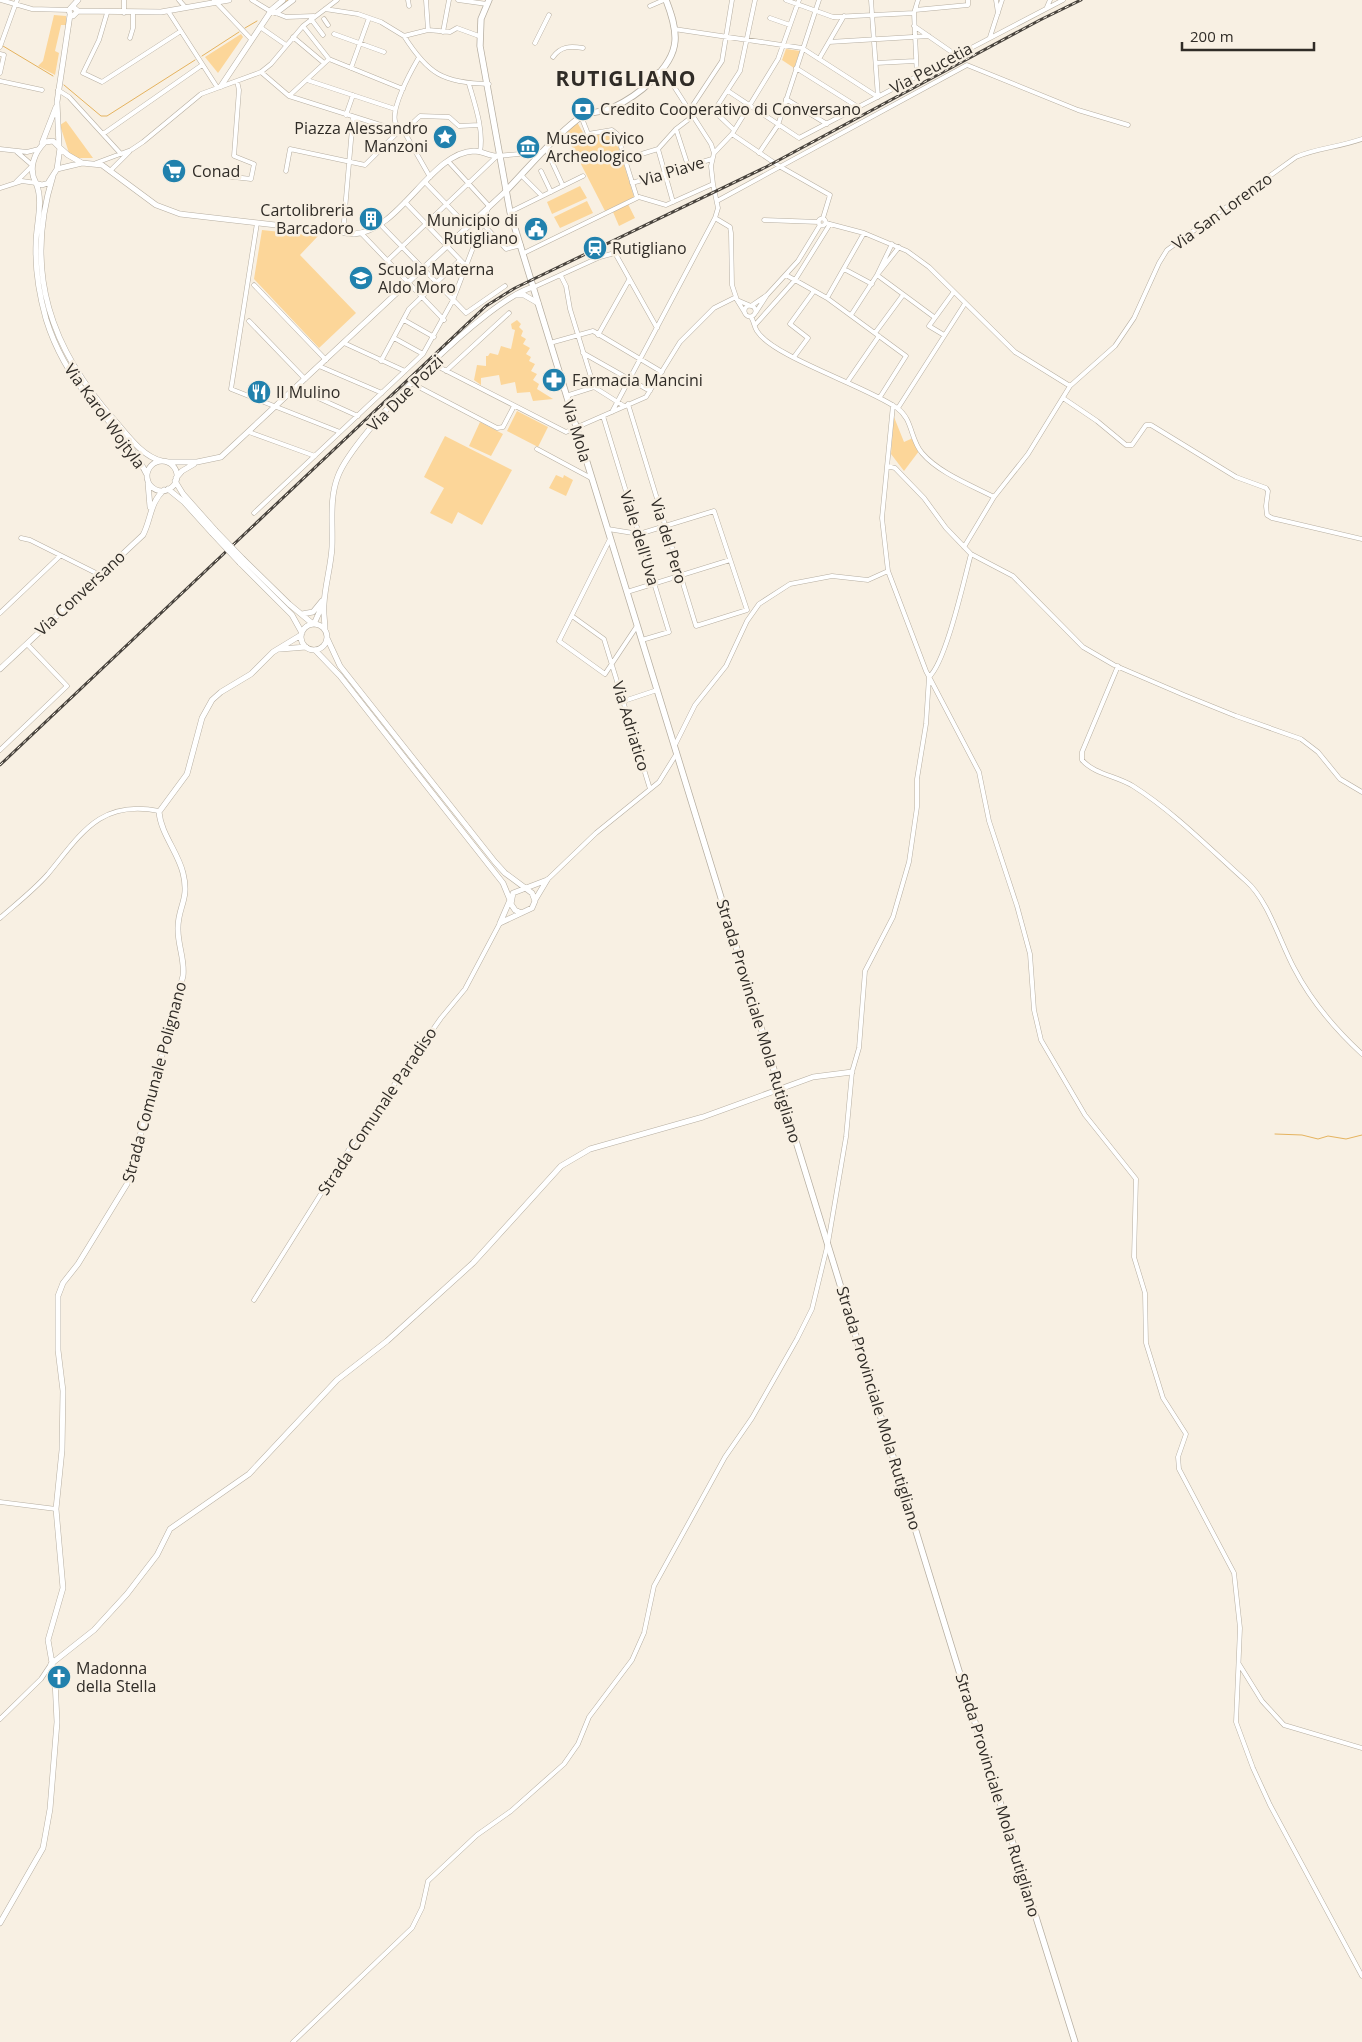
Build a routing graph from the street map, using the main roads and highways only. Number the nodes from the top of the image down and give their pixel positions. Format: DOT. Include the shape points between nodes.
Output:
graph roads {
  1 [pos="665,0"];
  2 [pos="488,2"];
  3 [pos="506,190"];
  4 [pos="683,774"];
  5 [pos="1076,2042"];
  1 -- 3 [label="main road" via="674,29 674,48 648,86 604,112 581,116"];
  2 -- 3 [label="main road, Via Mola" via="479,36"];
  3 -- 4 [label="main road, Via Mola" via="550,344"];
  4 -- 5 [label="main road, Strada Provinciale Mola Rutigliano"];
}
